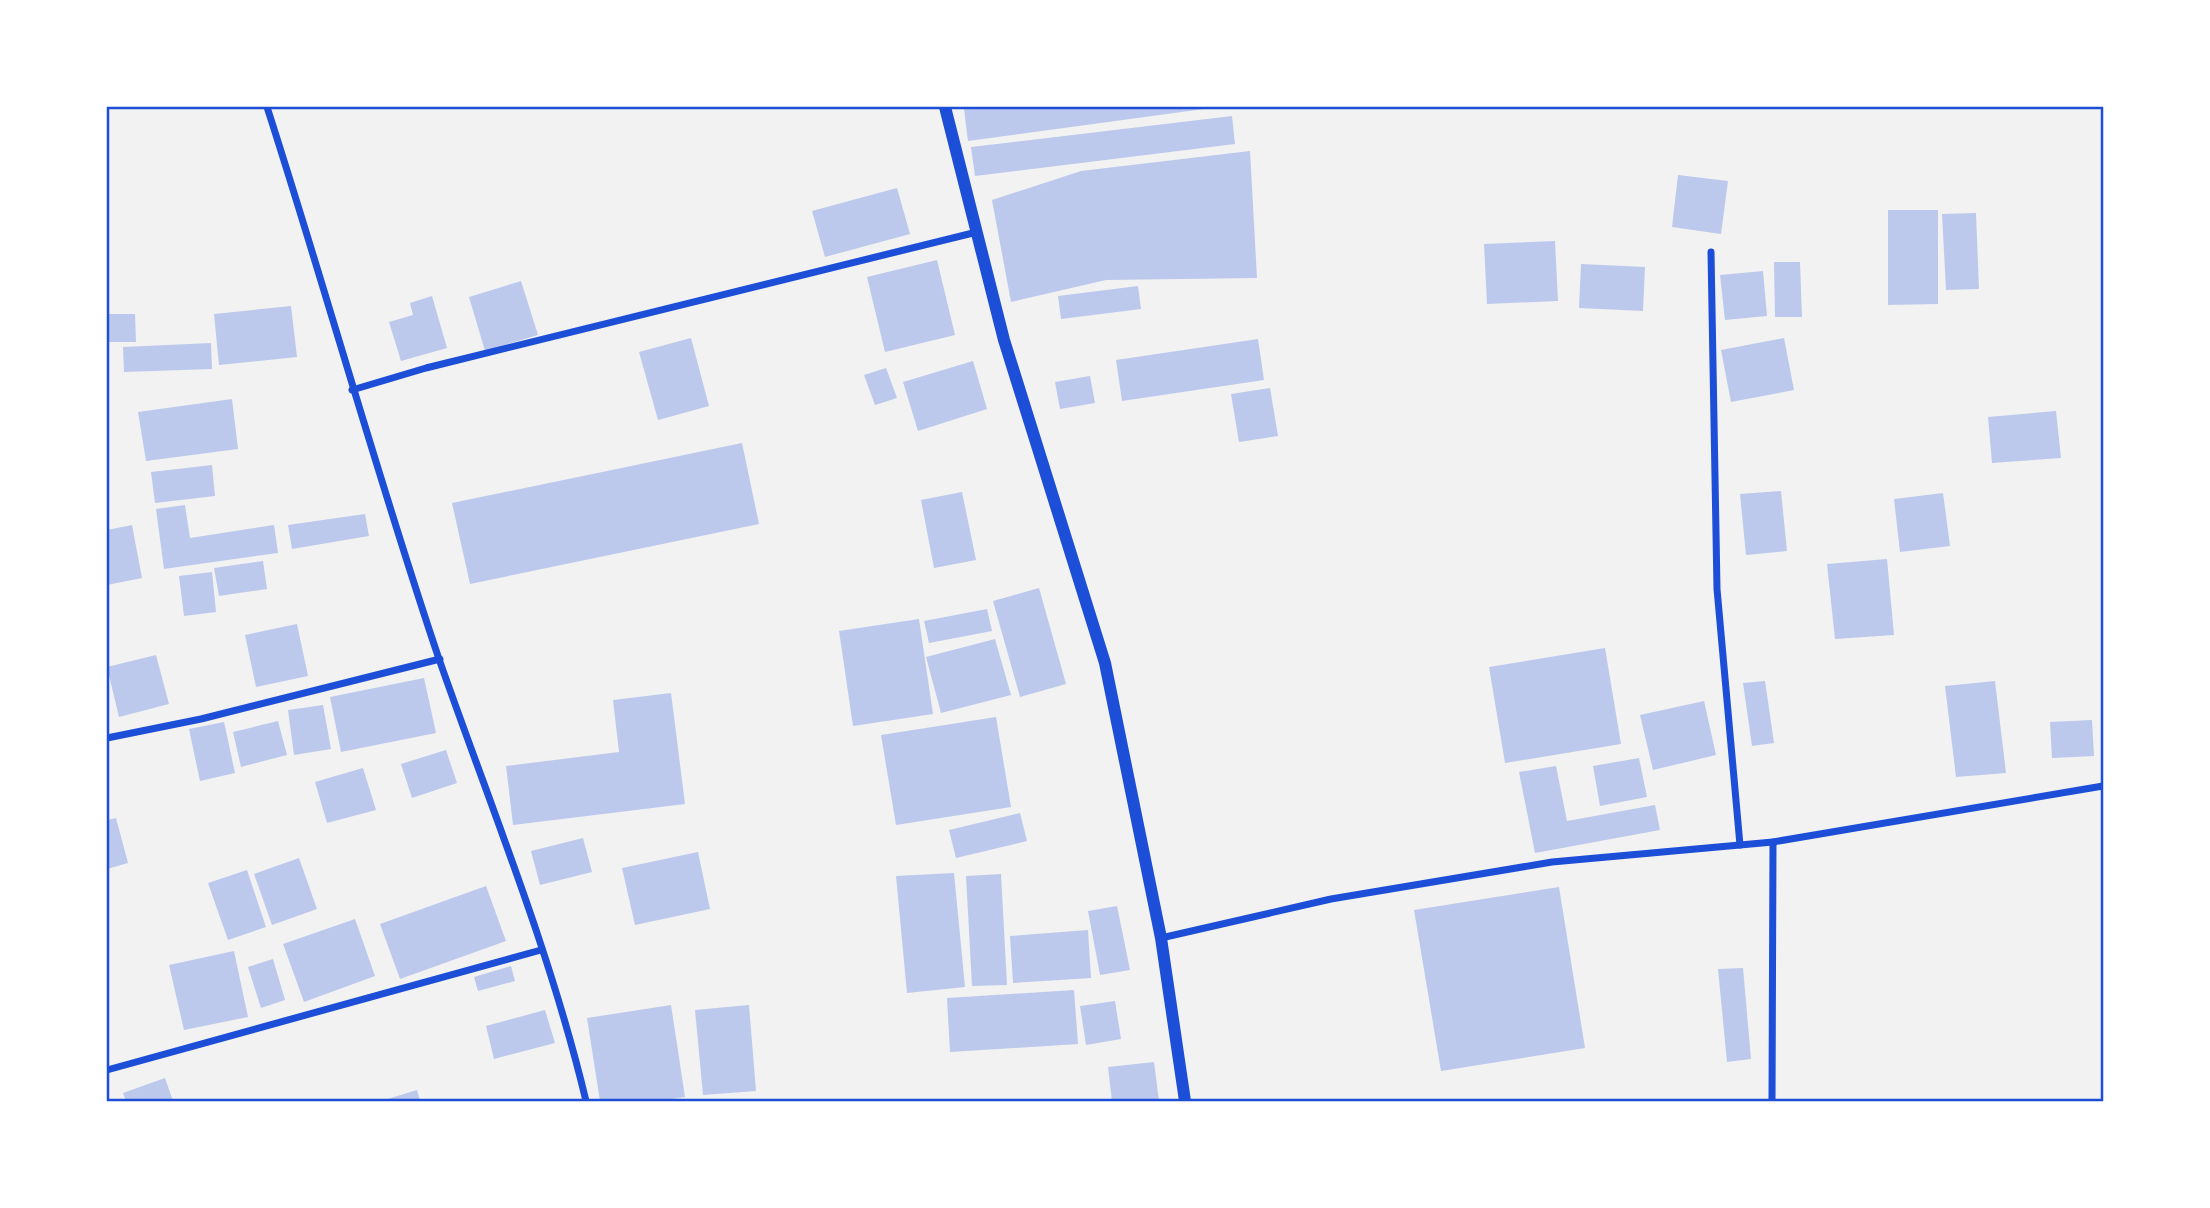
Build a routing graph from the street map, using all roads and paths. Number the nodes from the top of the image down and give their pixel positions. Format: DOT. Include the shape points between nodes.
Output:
graph roads {
  1 [pos="267,107"];
  2 [pos="945,107"];
  3 [pos="976,232"];
  4 [pos="1711,252"];
  5 [pos="352,390"];
  6 [pos="440,659"];
  7 [pos="107,738"];
  8 [pos="2103,786"];
  9 [pos="1773,842"];
  10 [pos="1740,845"];
  11 [pos="1161,938"];
  12 [pos="541,950"];
  13 [pos="107,1070"];
  14 [pos="586,1101"];
  15 [pos="1185,1101"];
  16 [pos="1772,1101"];
  1 -- 5 [label="street"];
  2 -- 3 [label="street"];
  3 -- 5 [label="street"];
  3 -- 11 [label="street" via="1004,340 1105,663"];
  4 -- 10 [label="street" via="1717,589"];
  5 -- 6 [label="street"];
  6 -- 7 [label="street"];
  6 -- 12 [label="street"];
  8 -- 9 [label="street"];
  9 -- 10 [label="street"];
  9 -- 16 [label="street"];
  10 -- 11 [label="street" via="1539,864 1331,899"];
  11 -- 15 [label="street"];
  12 -- 13 [label="street"];
  12 -- 14 [label="street"];
}
